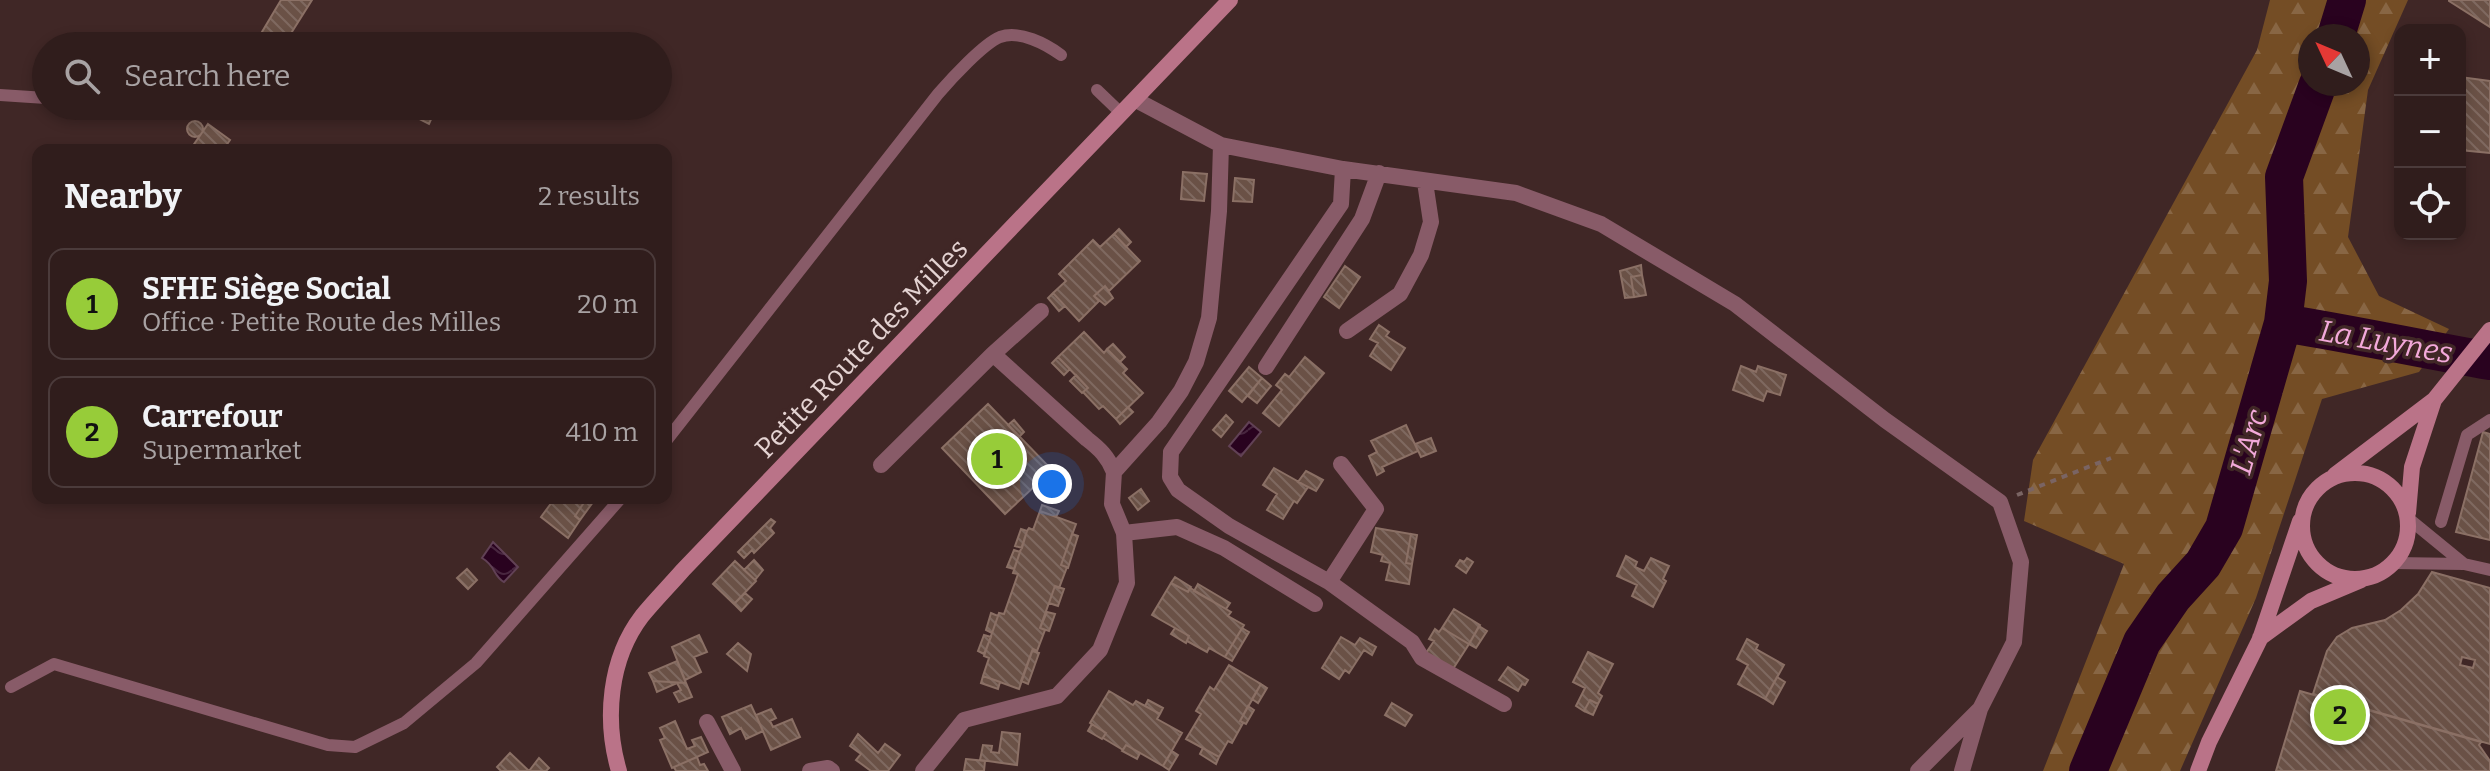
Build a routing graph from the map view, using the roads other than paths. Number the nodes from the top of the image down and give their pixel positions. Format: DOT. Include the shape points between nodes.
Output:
graph roads {
  1 [pos="1230,0"];
  2 [pos="1061,55"];
  3 [pos="1097,90"];
  4 [pos="0,95"];
  5 [pos="32,97"];
  6 [pos="1136,100"];
  7 [pos="1122,114"];
  8 [pos="1221,145"];
  9 [pos="1343,169"];
  10 [pos="1379,173"];
  11 [pos="1425,182"];
  12 [pos="1041,311"];
  13 [pos="2490,330"];
  14 [pos="1347,331"];
  15 [pos="993,354"];
  16 [pos="1266,367"];
  17 [pos="2434,400"];
  18 [pos="2490,420"];
  19 [pos="672,433"];
  20 [pos="1341,464"];
  21 [pos="881,465"];
  22 [pos="1114,472"];
  23 [pos="2327,480"];
  24 [pos="616,504"];
  25 [pos="2304,510"];
  26 [pos="2408,516"];
  27 [pos="2441,522"];
  28 [pos="1124,533"];
  29 [pos="2394,563"];
  30 [pos="2464,564"];
  31 [pos="2490,570"];
  32 [pos="2362,579"];
  33 [pos="1329,582"];
  34 [pos="1315,604"];
  35 [pos="2260,639"];
  36 [pos="11,687"];
  37 [pos="1504,704"];
  38 [pos="1980,709"];
  39 [pos="707,722"];
  40 [pos="619,771"];
  41 [pos="733,771"];
  42 [pos="810,771"];
  43 [pos="832,771"];
  44 [pos="923,771"];
  45 [pos="1918,771"];
  46 [pos="1962,771"];
  47 [pos="2198,771"];
  1 -- 6 [label="main road, Petite Route des Milles"];
  2 -- 19 [label="lane" via="1026,37 1001,37 965,64"];
  3 -- 7 [label="lane"];
  4 -- 5 [label="lane"];
  6 -- 7 [label="main road, Petite Route des Milles"];
  6 -- 8 [label="street"];
  7 -- 40 [label="main road, Petite Route des Milles" via="640,618 611,690"];
  8 -- 9 [label="street"];
  8 -- 22 [label="street" via="1209,318 1196,362 1159,422"];
  9 -- 10 [label="street"];
  9 -- 33 [label="street" via="1341,204 1171,452 1170,477 1178,490 1229,526"];
  10 -- 11 [label="street"];
  10 -- 16 [label="street" via="1362,219"];
  11 -- 14 [label="street" via="1431,222 1421,255 1400,294"];
  11 -- 38 [label="street" via="1516,193 1601,224 1735,304 2000,502 2021,562 2014,642"];
  12 -- 15 [label="street"];
  13 -- 17 [label="main road"];
  15 -- 21 [label="street"];
  15 -- 22 [label="street" via="1100,449"];
  17 -- 23 [label="main road"];
  17 -- 26 [label="main road" via="2412,467"];
  18 -- 27 [label="lane" via="2467,435"];
  20 -- 33 [label="street" via="1376,509"];
  22 -- 28 [label="street" via="1112,504"];
  23 -- 25 [label="main road"];
  23 -- 26 [label="main road" via="2351,473 2371,475 2394,489"];
  24 -- 36 [label="lane" via="476,663 404,723 355,747 328,745 54,664"];
  25 -- 32 [label="main road" via="2302,534 2311,556 2336,576"];
  25 -- 35 [label="main road"];
  26 -- 29 [label="main road" via="2406,543"];
  26 -- 30 [label="lane"];
  28 -- 34 [label="street" via="1177,527 1224,548"];
  28 -- 44 [label="street" via="1127,583 1100,650 1057,696 964,720"];
  29 -- 30 [label="lane"];
  29 -- 32 [label="main road"];
  30 -- 31 [label="lane"];
  32 -- 35 [label="main road" via="2311,601"];
  33 -- 37 [label="street" via="1412,642 1422,658"];
  35 -- 47 [label="main road"];
  38 -- 45 [label="street"];
  38 -- 46 [label="street"];
  39 -- 41 [label="street"];
  42 -- 43 [label="street"];
}
